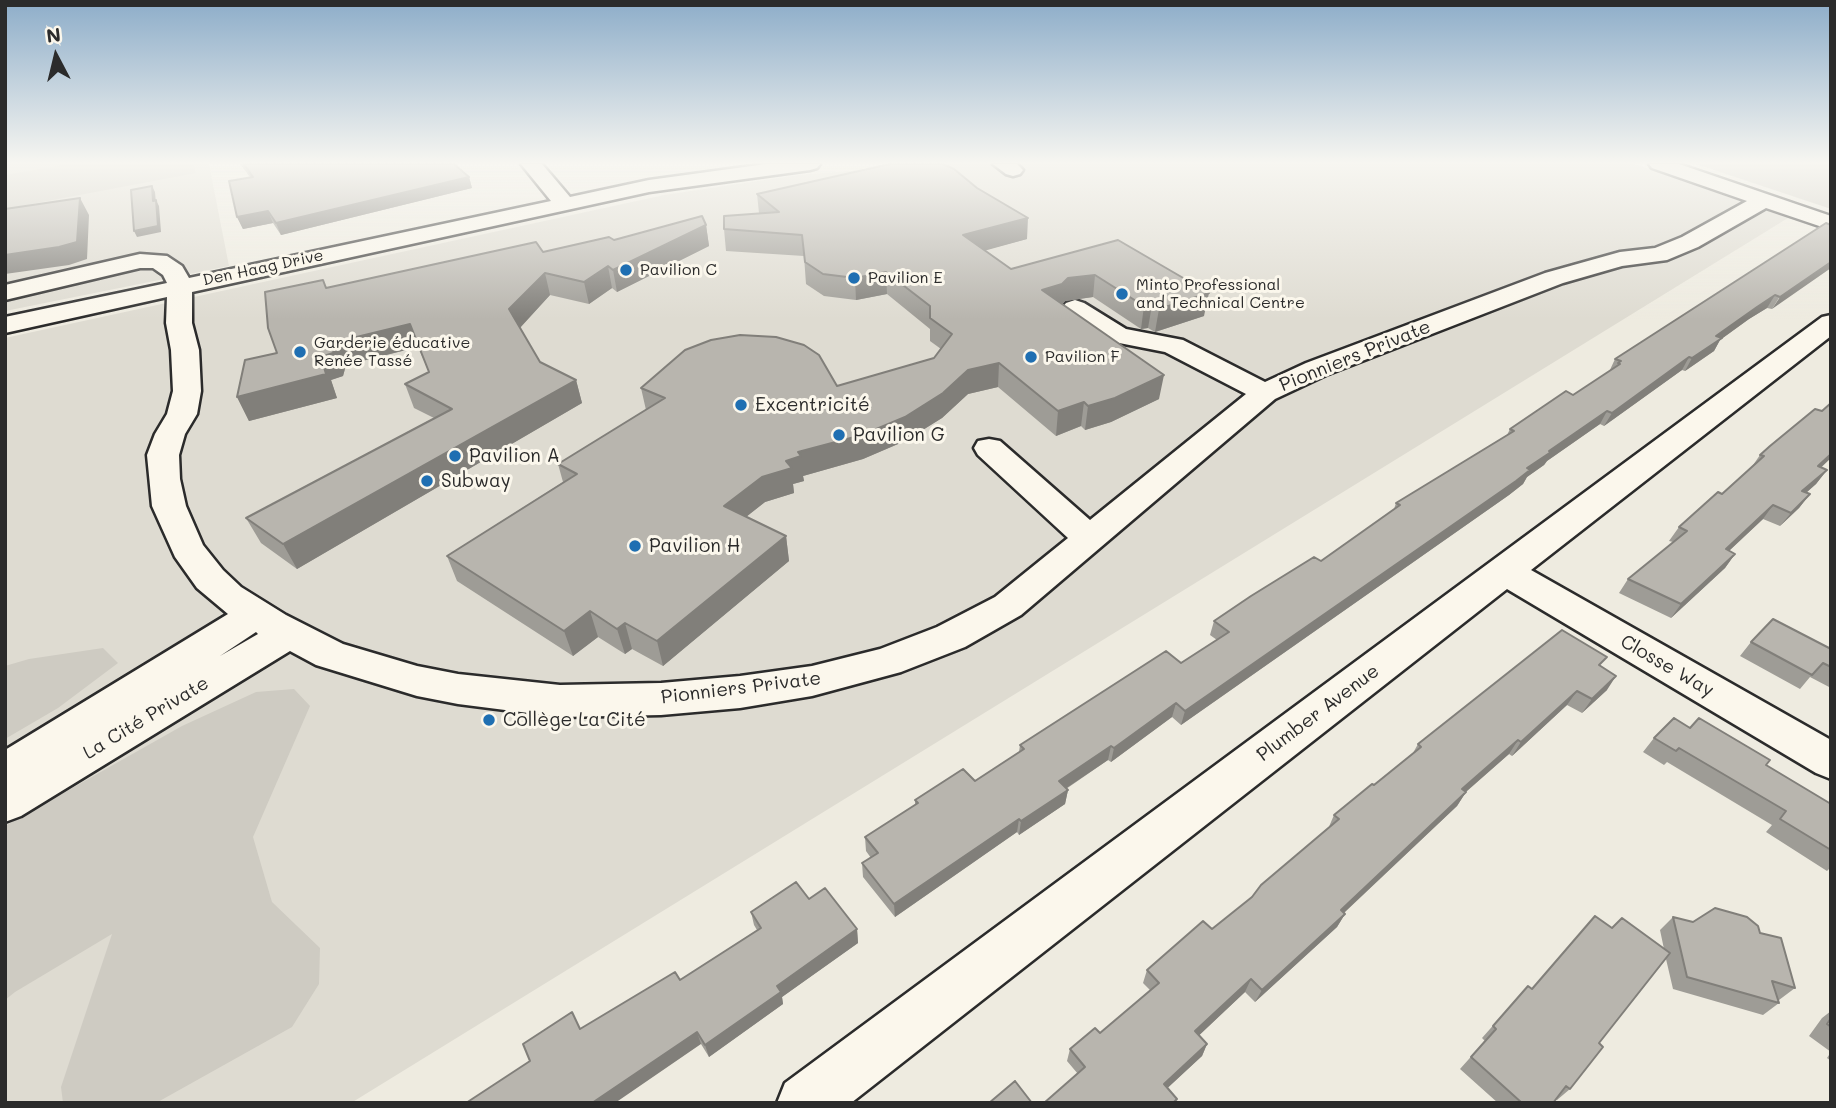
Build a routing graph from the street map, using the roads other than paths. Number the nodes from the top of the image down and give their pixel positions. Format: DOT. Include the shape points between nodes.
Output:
graph roads {
  1 [pos="509,216"];
  2 [pos="1740,216"];
  3 [pos="1809,216"];
  4 [pos="1831,223"];
  5 [pos="180,285"];
  6 [pos="5,293"];
  7 [pos="1075,308"];
  8 [pos="5,324"];
  9 [pos="1828,328"];
  10 [pos="1265,393"];
  11 [pos="989,448"];
  12 [pos="1090,539"];
  13 [pos="1504,571"];
  14 [pos="272,624"];
  15 [pos="1831,761"];
  16 [pos="5,772"];
  17 [pos="5,803"];
  18 [pos="823,1097"];
  1 -- 5 [label="street, Den Haag Drive"];
  2 -- 10 [label="street, Pionniers Private" via="1659,255 1620,259 1554,278"];
  3 -- 4 [label="street"];
  5 -- 6 [label="street" via="173,271 159,261 140,261"];
  5 -- 8 [label="street, Den Haag Drive"];
  5 -- 14 [label="street, Pionniers Private" via="178,318 187,391 163,455 169,506 187,549 210,579"];
  7 -- 10 [label="street" via="1118,335 1173,346"];
  9 -- 13 [label="street, Plumber Avenue"];
  10 -- 12 [label="street, Pionniers Private"];
  11 -- 12 [label="street"];
  12 -- 14 [label="street, Pionniers Private" via="1008,606 951,637 850,673 740,692 560,701 458,689 330,655"];
  13 -- 15 [label="street, Closse Way"];
  13 -- 18 [label="street, Plumber Avenue"];
  14 -- 16 [label="street, La Cité Private"];
  14 -- 17 [label="street, La Cité Private"];
}
